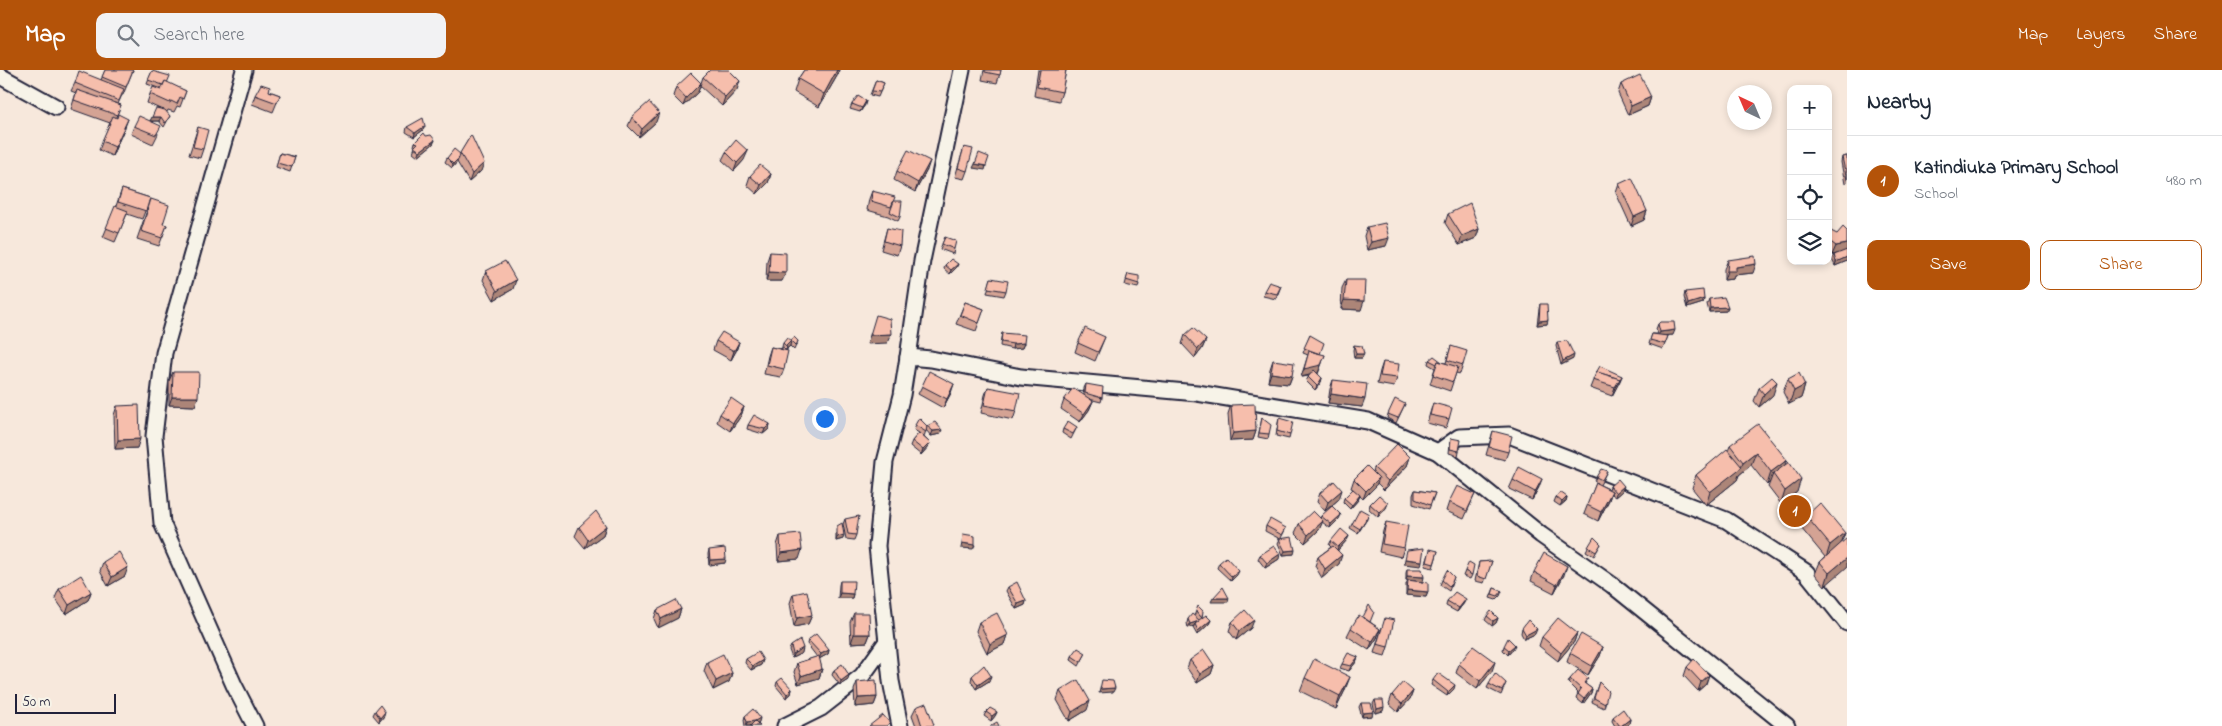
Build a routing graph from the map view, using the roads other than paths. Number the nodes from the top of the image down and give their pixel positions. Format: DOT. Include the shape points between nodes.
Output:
graph roads {
  1 [pos="244,70"];
  2 [pos="962,70"];
  3 [pos="0,76"];
  4 [pos="56,107"];
  5 [pos="908,357"];
  6 [pos="1438,452"];
  7 [pos="1847,623"];
  8 [pos="887,641"];
  9 [pos="255,726"];
  10 [pos="785,726"];
  11 [pos="900,726"];
  12 [pos="1787,726"];
  1 -- 9 [label="street" via="164,353 154,436 162,523"];
  2 -- 5 [label="street" via="922,261"];
  3 -- 4 [label="street"];
  5 -- 6 [label="street" via="1021,377 1197,393 1368,421"];
  5 -- 8 [label="street" via="885,462 877,546"];
  6 -- 7 [label="street" via="1458,437 1509,435 1726,520 1806,572"];
  6 -- 12 [label="street" via="1541,535 1612,585"];
  8 -- 10 [label="street" via="862,676 822,708"];
  8 -- 11 [label="street"];
}
